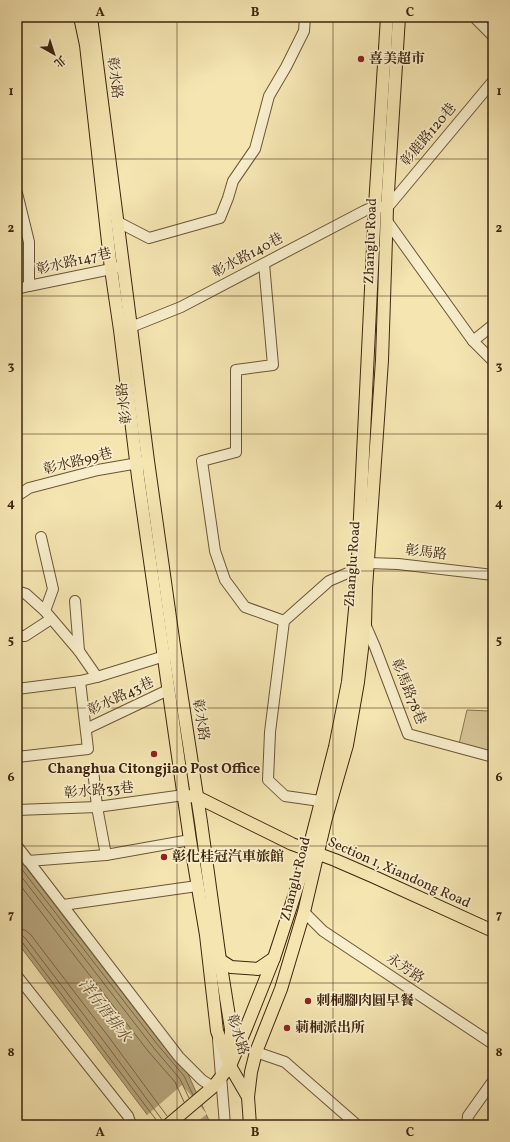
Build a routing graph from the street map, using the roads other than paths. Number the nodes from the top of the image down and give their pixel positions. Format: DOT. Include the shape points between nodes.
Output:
graph roads {
  1 [pos="80,17"];
  2 [pos="91,17"];
  3 [pos="304,17"];
  4 [pos="387,17"];
  5 [pos="399,17"];
  6 [pos="474,17"];
  7 [pos="493,36"];
  8 [pos="493,81"];
  9 [pos="17,193"];
  10 [pos="381,207"];
  11 [pos="387,221"];
  12 [pos="118,222"];
  13 [pos="264,264"];
  14 [pos="123,265"];
  15 [pos="111,269"];
  16 [pos="29,286"];
  17 [pos="17,288"];
  18 [pos="493,325"];
  19 [pos="126,327"];
  20 [pos="473,341"];
  21 [pos="368,352"];
  22 [pos="382,352"];
  23 [pos="493,361"];
  24 [pos="365,418"];
  25 [pos="378,419"];
  26 [pos="142,462"];
  27 [pos="17,496"];
  28 [pos="42,537"];
  29 [pos="368,563"];
  30 [pos="358,569"];
  31 [pos="493,575"];
  32 [pos="17,591"];
  33 [pos="75,601"];
  34 [pos="48,615"];
  35 [pos="284,622"];
  36 [pos="365,624"];
  37 [pos="17,636"];
  38 [pos="79,651"];
  39 [pos="169,655"];
  40 [pos="97,677"];
  41 [pos="80,681"];
  42 [pos="17,689"];
  43 [pos="168,690"];
  44 [pos="86,729"];
  45 [pos="493,756"];
  46 [pos="17,757"];
  47 [pos="93,768"];
  48 [pos="184,795"];
  49 [pos="197,797"];
  50 [pos="320,801"];
  51 [pos="97,807"];
  52 [pos="17,810"];
  53 [pos="190,840"];
  54 [pos="17,846"];
  55 [pos="313,851"];
  56 [pos="106,855"];
  57 [pos="28,861"];
  58 [pos="197,886"];
  59 [pos="62,905"];
  60 [pos="304,912"];
  61 [pos="493,931"];
  62 [pos="274,958"];
  63 [pos="220,960"];
  64 [pos="17,976"];
  65 [pos="217,1031"];
  66 [pos="493,1044"];
  67 [pos="256,1052"];
  68 [pos="230,1066"];
  69 [pos="220,1078"];
  70 [pos="493,1081"];
  71 [pos="211,1089"];
  72 [pos="248,1097"];
  73 [pos="131,1125"];
  74 [pos="168,1125"];
  75 [pos="225,1125"];
  76 [pos="250,1125"];
  77 [pos="357,1125"];
  78 [pos="467,1125"];
  1 -- 15 [label="main road, 彰水路" via="86,45"];
  2 -- 12 [label="main road, 彰水路"];
  3 -- 12 [label="street" via="304,31 269,96 255,149 233,182 220,218 149,238"];
  4 -- 10 [label="main road, Zhanglu Road"];
  5 -- 10 [label="main road, Zhanglu Road"];
  6 -- 7 [label="street"];
  8 -- 10 [label="street, 彰鹿路120巷"];
  9 -- 16 [label="street, 彰水路147巷" via="29,242"];
  10 -- 11 [label="main road, Zhanglu Road"];
  10 -- 13 [label="street, 彰水路140巷" via="364,211"];
  10 -- 21 [label="main road, Zhanglu Road"];
  11 -- 20 [label="street"];
  11 -- 22 [label="main road, Zhanglu Road"];
  12 -- 14 [label="main road, 彰水路"];
  13 -- 19 [label="street, 彰水路140巷" via="180,307"];
  13 -- 35 [label="street" via="273,365 236,370 236,452 202,461 215,551 224,580 245,607"];
  14 -- 15 [label="street, 彰水路147巷"];
  14 -- 19 [label="main road, 彰水路"];
  15 -- 16 [label="street, 彰水路147巷"];
  15 -- 19 [label="main road, 彰水路"];
  16 -- 17 [label="street"];
  18 -- 20 [label="street"];
  19 -- 26 [label="main road, 彰水路"];
  20 -- 23 [label="street"];
  21 -- 22 [label="main road"];
  21 -- 24 [label="main road, Zhanglu Road"];
  22 -- 25 [label="main road, Zhanglu Road"];
  24 -- 25 [label="main road"];
  24 -- 30 [label="main road, Zhanglu Road"];
  25 -- 29 [label="main road, Zhanglu Road"];
  26 -- 27 [label="street, 彰水路99巷" via="98,470 29,488"];
  26 -- 39 [label="main road, 彰水路"];
  28 -- 34 [label="street" via="53,589"];
  29 -- 30 [label="street"];
  29 -- 31 [label="street, 彰馬路"];
  29 -- 36 [label="main road, Zhanglu Road"];
  30 -- 35 [label="street" via="329,581"];
  30 -- 50 [label="main road, Zhanglu Road" via="348,682 335,747"];
  32 -- 34 [label="street" via="26,594"];
  33 -- 38 [label="street"];
  34 -- 37 [label="street" via="25,636"];
  34 -- 38 [label="street"];
  35 -- 50 [label="street" via="270,732 268,780 285,796"];
  36 -- 45 [label="street, 彰馬路78巷" via="408,734"];
  36 -- 55 [label="main road, Zhanglu Road" via="358,682 346,745"];
  38 -- 40 [label="street"];
  39 -- 40 [label="street"];
  39 -- 43 [label="main road, 彰水路"];
  39 -- 49 [label="main road, 彰水路"];
  40 -- 41 [label="street"];
  41 -- 42 [label="street"];
  41 -- 44 [label="street"];
  43 -- 44 [label="street, 彰水路43巷"];
  43 -- 48 [label="main road, 彰水路"];
  44 -- 46 [label="street" via="88,749"];
  47 -- 51 [label="street"];
  48 -- 49 [label="main road, Section 1, Xiandong Road"];
  48 -- 51 [label="street, 彰水路33巷"];
  48 -- 53 [label="main road, 彰水路"];
  49 -- 55 [label="main road, Section 1, Xiandong Road" via="292,844"];
  49 -- 63 [label="main road, 彰水路"];
  50 -- 55 [label="main road, Zhanglu Road"];
  51 -- 52 [label="street, 彰水路33巷"];
  51 -- 56 [label="street"];
  53 -- 56 [label="street"];
  53 -- 58 [label="main road, 彰水路"];
  54 -- 57 [label="street"];
  55 -- 60 [label="main road, Zhanglu Road"];
  55 -- 61 [label="main road, Section 1, Xiandong Road"];
  55 -- 62 [label="main road, Zhanglu Road" via="306,860"];
  56 -- 57 [label="street"];
  57 -- 59 [label="street"];
  58 -- 59 [label="street"];
  58 -- 65 [label="main road, 彰水路" via="206,935"];
  59 -- 71 [label="street" via="179,1057"];
  60 -- 66 [label="street, 永芳路" via="323,930"];
  60 -- 67 [label="main road, Zhanglu Road" via="281,989"];
  62 -- 63 [label="main road" via="258,969 231,968"];
  62 -- 68 [label="main road, Zhanglu Road"];
  63 -- 68 [label="main road, 彰水路" via="231,1029"];
  64 -- 73 [label="street" via="128,1116"];
  65 -- 68 [label="main road, 彰水路"];
  65 -- 69 [label="street"];
  67 -- 72 [label="main road, Zhanglu Road"];
  67 -- 77 [label="street" via="285,1062"];
  68 -- 69 [label="main road, Zhanglu Road"];
  68 -- 72 [label="main road"];
  69 -- 71 [label="main road, Zhanglu Road"];
  69 -- 75 [label="street"];
  70 -- 78 [label="street" via="468,1116"];
  71 -- 74 [label="main road, Zhanglu Road"];
  72 -- 76 [label="main road, Zhanglu Road"];
}
